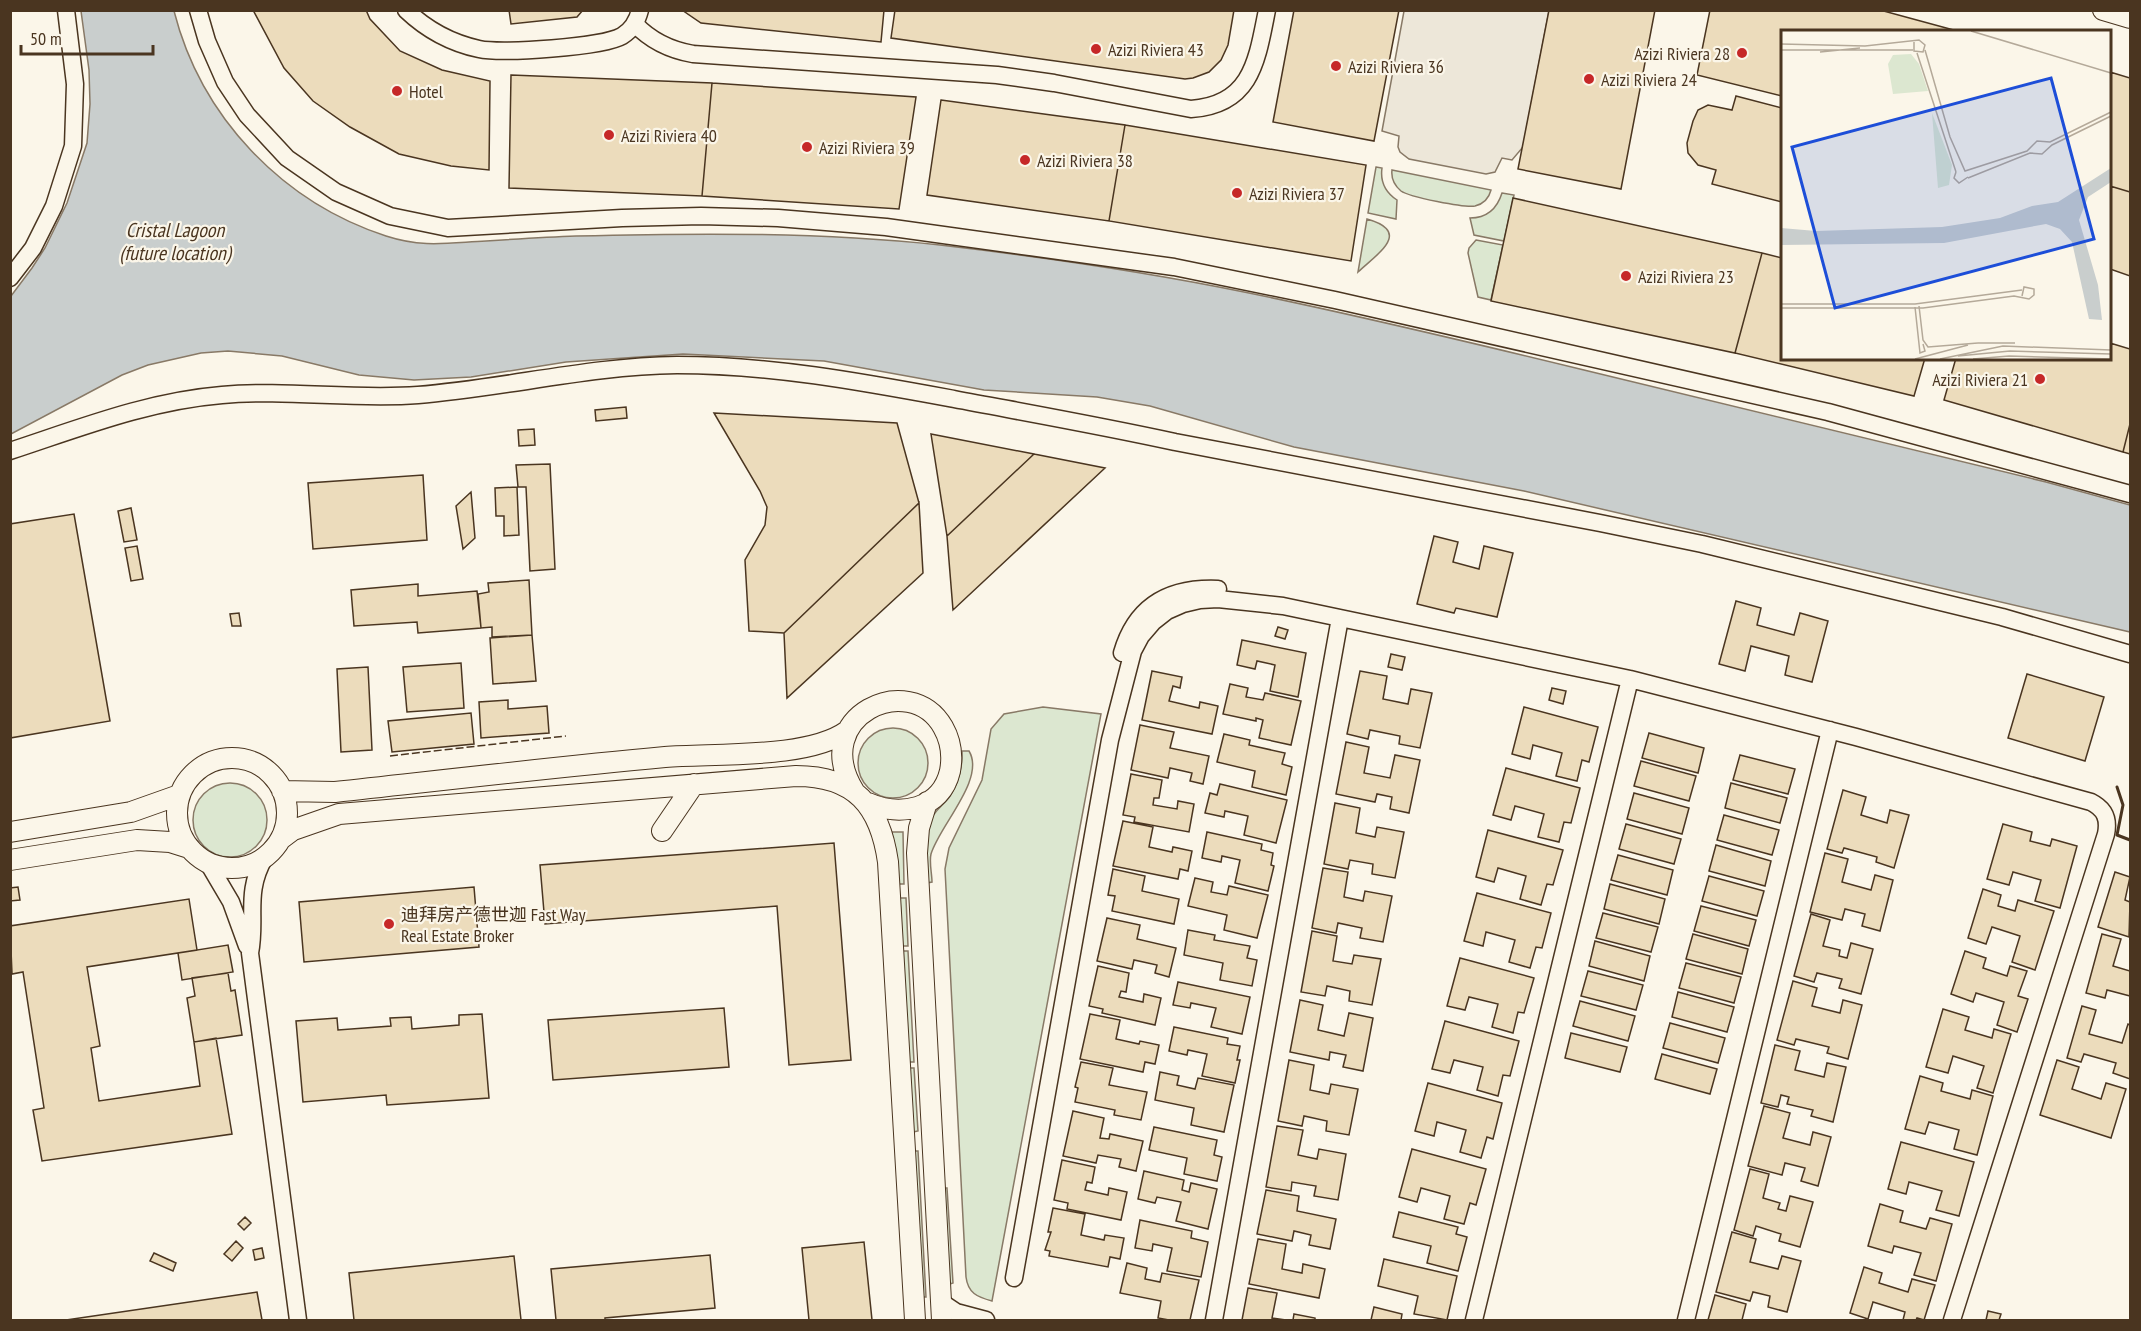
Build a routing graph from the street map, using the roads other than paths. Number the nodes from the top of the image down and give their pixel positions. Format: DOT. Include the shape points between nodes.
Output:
graph roads {
  1 [pos="66,10"];
  2 [pos="198,10"];
  3 [pos="406,10"];
  4 [pos="1267,10"];
  5 [pos="2103,10"];
  6 [pos="638,17"];
  7 [pos="2130,18"];
  8 [pos="10,278"];
  9 [pos="10,451"];
  10 [pos="2130,494"];
  11 [pos="1340,618"];
  12 [pos="2130,654"];
  13 [pos="1630,679"];
  14 [pos="1830,730"];
  15 [pos="847,731"];
  16 [pos="694,784"];
  17 [pos="282,791"];
  18 [pos="179,795"];
  19 [pos="861,797"];
  20 [pos="927,802"];
  21 [pos="662,831"];
  22 [pos="10,832"];
  23 [pos="281,839"];
  24 [pos="189,848"];
  25 [pos="265,857"];
  26 [pos="10,860"];
  27 [pos="208,863"];
  28 [pos="250,953"];
  29 [pos="1014,1278"];
  30 [pos="941,1311"];
  31 [pos="298,1320"];
  32 [pos="915,1320"];
  33 [pos="986,1320"];
  34 [pos="1215,1320"];
  35 [pos="1474,1320"];
  36 [pos="1686,1320"];
  37 [pos="1952,1320"];
  1 -- 8 [label="street" via="75,84 73,146 54,206 33,248"];
  2 -- 10 [label="street" via="225,82 247,115 287,158 336,192 390,216 448,228 622,218 778,218 886,227 1174,267 1828,412"];
  3 -- 6 [label="street" via="445,38 496,51 611,41 625,35"];
  4 -- 6 [label="street" via="1257,57 1246,81 1227,99 1191,109 997,75 693,54 661,44 642,32"];
  5 -- 7 [label="street"];
  9 -- 12 [label="street" via="136,409 223,394 416,395 637,367 769,368 861,381 1106,427 1702,544 2002,616"];
  11 -- 13 [label="street"];
  11 -- 29 [label="street" via="1283,606 1200,600 1160,617 1133,651 1110,740"];
  11 -- 34 [label="street"];
  13 -- 14 [label="street"];
  13 -- 35 [label="street"];
  14 -- 36 [label="street"];
  14 -- 37 [label="street" via="2091,802 2102,808 2108,825"];
  15 -- 17 [label="street" via="825,743 801,748 666,757 335,792"];
  15 -- 19 [label="street" via="842,746 845,777"];
  15 -- 20 [label="street" via="858,716 873,706 909,702 926,709 949,738 952,756 941,790"];
  16 -- 19 [label="street" via="808,776 832,781"];
  16 -- 21 [label="street"];
  16 -- 23 [label="street" via="339,814 293,830"];
  17 -- 18 [label="street" via="264,768 229,758 192,774"];
  17 -- 23 [label="street" via="287,816"];
  18 -- 22 [label="street" via="123,813"];
  18 -- 24 [label="street" via="177,823"];
  19 -- 20 [label="street" via="882,809 898,811"];
  19 -- 32 [label="street" via="882,831 888,862"];
  20 -- 30 [label="street" via="917,853"];
  23 -- 25 [label="street"];
  24 -- 26 [label="street" via="170,842 137,840"];
  24 -- 27 [label="street"];
  25 -- 27 [label="street" via="237,868"];
  25 -- 28 [label="street" via="251,896"];
  27 -- 28 [label="street" via="231,902"];
  28 -- 31 [label="street"];
  30 -- 33 [label="street"];
}
